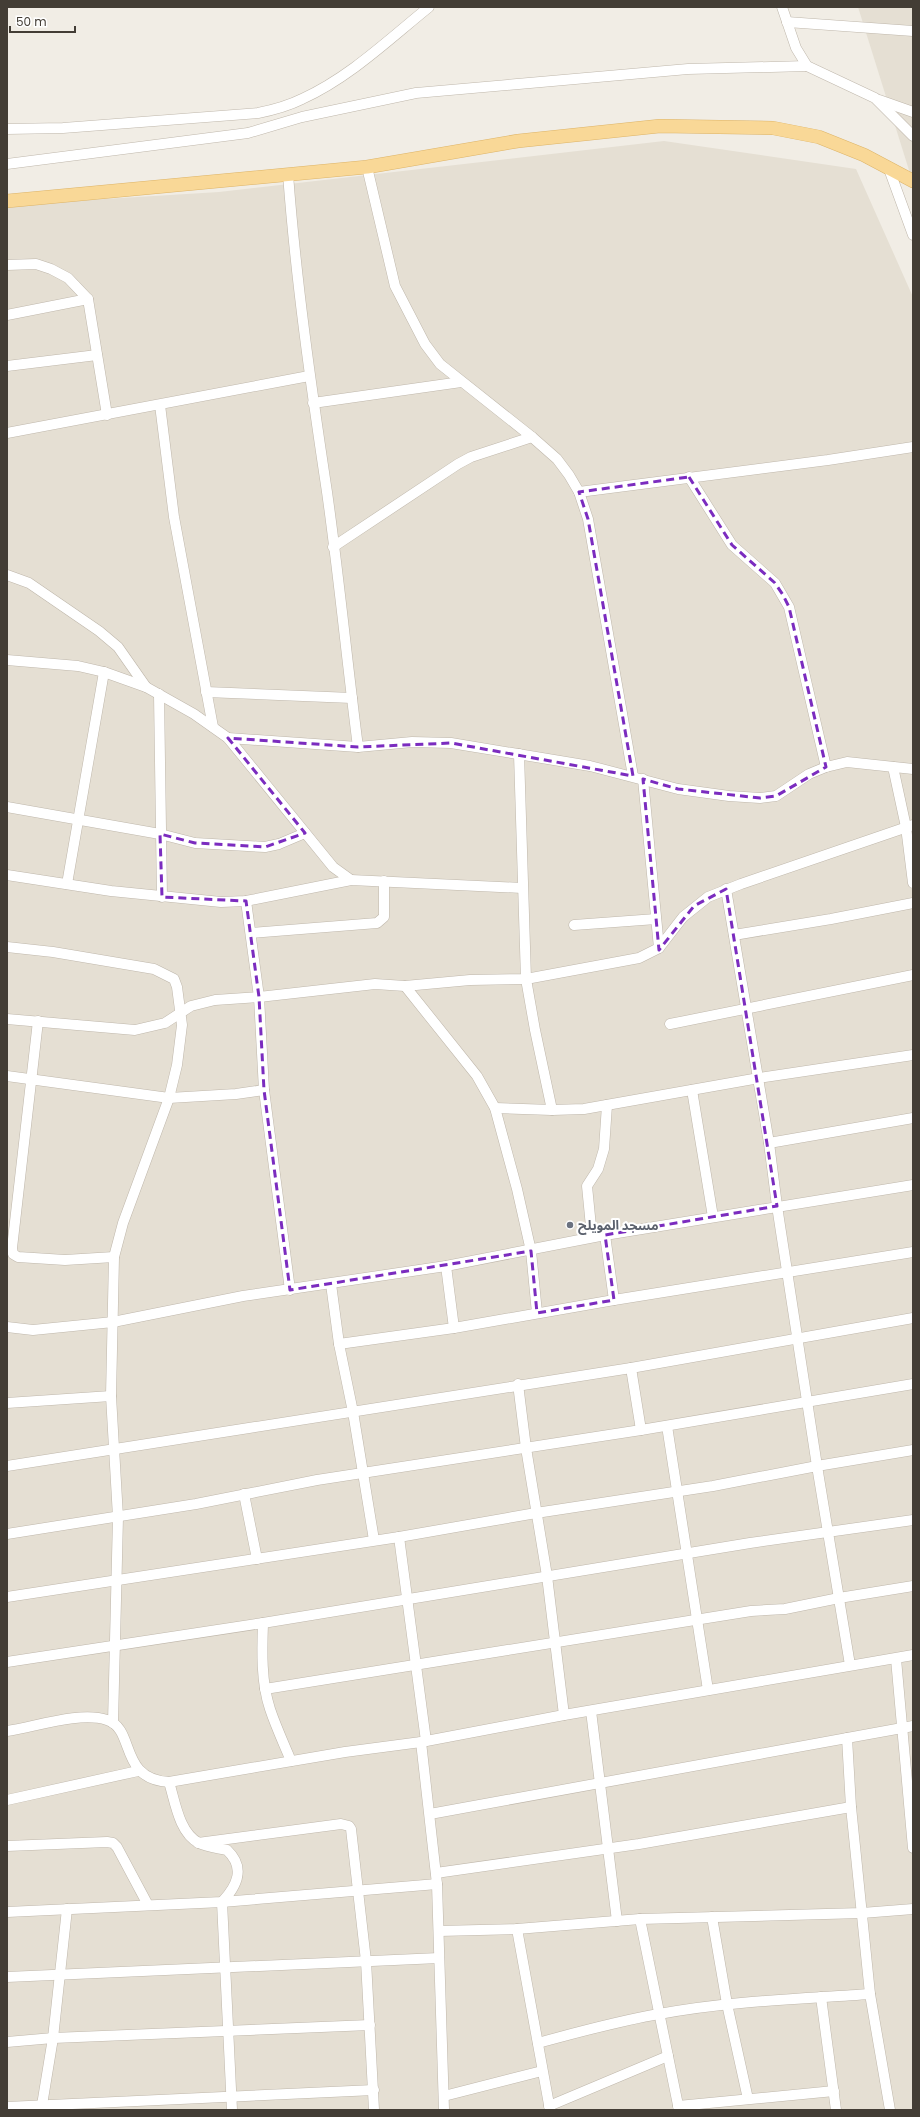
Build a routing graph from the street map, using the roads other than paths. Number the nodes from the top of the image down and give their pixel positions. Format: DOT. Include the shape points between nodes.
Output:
graph roads {
  1 [pos="429,7"];
  2 [pos="782,7"];
  3 [pos="787,22"];
  4 [pos="913,30"];
  5 [pos="807,66"];
  6 [pos="875,98"];
  7 [pos="913,112"];
  8 [pos="258,113"];
  9 [pos="7,129"];
  10 [pos="262,129"];
  11 [pos="913,136"];
  12 [pos="7,164"];
  13 [pos="367,167"];
  14 [pos="889,169"];
  15 [pos="288,174"];
  16 [pos="913,181"];
  17 [pos="7,201"];
  18 [pos="913,235"];
  19 [pos="7,265"];
  20 [pos="88,299"];
  21 [pos="7,315"];
  22 [pos="97,355"];
  23 [pos="7,366"];
  24 [pos="309,376"];
  25 [pos="461,382"];
  26 [pos="313,403"];
  27 [pos="160,405"];
  28 [pos="107,414"];
  29 [pos="7,433"];
  30 [pos="532,436"];
  31 [pos="913,447"];
  32 [pos="689,477"];
  33 [pos="579,492"];
  34 [pos="333,547"];
  35 [pos="7,575"];
  36 [pos="7,660"];
  37 [pos="104,672"];
  38 [pos="146,687"];
  39 [pos="206,692"];
  40 [pos="159,694"];
  41 [pos="352,698"];
  42 [pos="213,727"];
  43 [pos="228,738"];
  44 [pos="358,747"];
  45 [pos="519,754"];
  46 [pos="826,767"];
  47 [pos="892,767"];
  48 [pos="913,769"];
  49 [pos="633,776"];
  50 [pos="643,779"];
  51 [pos="7,807"];
  52 [pos="78,819"];
  53 [pos="909,826"];
  54 [pos="305,833"];
  55 [pos="160,834"];
  56 [pos="7,875"];
  57 [pos="351,880"];
  58 [pos="384,881"];
  59 [pos="913,883"];
  60 [pos="67,884"];
  61 [pos="522,888"];
  62 [pos="726,889"];
  63 [pos="162,897"];
  64 [pos="246,901"];
  65 [pos="913,903"];
  66 [pos="656,919"];
  67 [pos="574,925"];
  68 [pos="251,933"];
  69 [pos="734,936"];
  70 [pos="7,947"];
  71 [pos="659,948"];
  72 [pos="913,975"];
  73 [pos="526,979"];
  74 [pos="405,986"];
  75 [pos="259,997"];
  76 [pos="745,1008"];
  77 [pos="181,1012"];
  78 [pos="7,1019"];
  79 [pos="38,1021"];
  80 [pos="670,1024"];
  81 [pos="913,1055"];
  82 [pos="7,1076"];
  83 [pos="759,1078"];
  84 [pos="31,1079"];
  85 [pos="264,1090"];
  86 [pos="692,1090"];
  87 [pos="169,1098"];
  88 [pos="607,1105"];
  89 [pos="495,1108"];
  90 [pos="552,1110"];
  91 [pos="913,1118"];
  92 [pos="769,1143"];
  93 [pos="913,1185"];
  94 [pos="777,1206"];
  95 [pos="713,1217"];
  96 [pos="605,1234"];
  97 [pos="592,1237"];
  98 [pos="531,1251"];
  99 [pos="913,1252"];
  100 [pos="114,1257"];
  101 [pos="446,1266"];
  102 [pos="788,1273"];
  103 [pos="331,1284"];
  104 [pos="290,1290"];
  105 [pos="614,1300"];
  106 [pos="538,1313"];
  107 [pos="913,1318"];
  108 [pos="113,1322"];
  109 [pos="7,1328"];
  110 [pos="454,1328"];
  111 [pos="798,1337"];
  112 [pos="339,1344"];
  113 [pos="632,1368"];
  114 [pos="518,1384"];
  115 [pos="913,1384"];
  116 [pos="111,1396"];
  117 [pos="807,1401"];
  118 [pos="7,1403"];
  119 [pos="353,1412"];
  120 [pos="666,1426"];
  121 [pos="641,1430"];
  122 [pos="526,1448"];
  123 [pos="114,1449"];
  124 [pos="913,1450"];
  125 [pos="7,1466"];
  126 [pos="817,1466"];
  127 [pos="362,1474"];
  128 [pos="677,1492"];
  129 [pos="244,1494"];
  130 [pos="536,1513"];
  131 [pos="118,1517"];
  132 [pos="913,1520"];
  133 [pos="827,1532"];
  134 [pos="7,1534"];
  135 [pos="399,1538"];
  136 [pos="374,1540"];
  137 [pos="686,1555"];
  138 [pos="257,1559"];
  139 [pos="547,1576"];
  140 [pos="117,1579"];
  141 [pos="913,1586"];
  142 [pos="7,1597"];
  143 [pos="839,1598"];
  144 [pos="407,1600"];
  145 [pos="697,1621"];
  146 [pos="263,1623"];
  147 [pos="555,1643"];
  148 [pos="116,1646"];
  149 [pos="913,1655"];
  150 [pos="896,1659"];
  151 [pos="7,1662"];
  152 [pos="416,1663"];
  153 [pos="850,1665"];
  154 [pos="265,1689"];
  155 [pos="708,1690"];
  156 [pos="590,1711"];
  157 [pos="564,1715"];
  158 [pos="113,1723"];
  159 [pos="908,1727"];
  160 [pos="7,1731"];
  161 [pos="846,1738"];
  162 [pos="424,1742"];
  163 [pos="291,1761"];
  164 [pos="138,1770"];
  165 [pos="169,1782"];
  166 [pos="600,1783"];
  167 [pos="7,1800"];
  168 [pos="851,1807"];
  169 [pos="430,1814"];
  170 [pos="198,1843"];
  171 [pos="7,1846"];
  172 [pos="913,1848"];
  173 [pos="608,1849"];
  174 [pos="436,1874"];
  175 [pos="437,1884"];
  176 [pos="358,1890"];
  177 [pos="222,1902"];
  178 [pos="148,1905"];
  179 [pos="67,1909"];
  180 [pos="913,1909"];
  181 [pos="7,1912"];
  182 [pos="862,1913"];
  183 [pos="712,1917"];
  184 [pos="640,1919"];
  185 [pos="617,1921"];
  186 [pos="517,1929"];
  187 [pos="438,1931"];
  188 [pos="439,1958"];
  189 [pos="366,1961"];
  190 [pos="224,1967"];
  191 [pos="59,1973"];
  192 [pos="7,1977"];
  193 [pos="870,1994"];
  194 [pos="820,1997"];
  195 [pos="727,2004"];
  196 [pos="659,2014"];
  197 [pos="370,2025"];
  198 [pos="227,2032"];
  199 [pos="53,2038"];
  200 [pos="7,2042"];
  201 [pos="538,2044"];
  202 [pos="668,2056"];
  203 [pos="542,2072"];
  204 [pos="374,2090"];
  205 [pos="834,2091"];
  206 [pos="444,2096"];
  207 [pos="231,2097"];
  208 [pos="748,2099"];
  209 [pos="42,2105"];
  210 [pos="7,2107"];
  211 [pos="549,2108"];
  212 [pos="679,2108"];
  213 [pos="232,2110"];
  214 [pos="374,2110"];
  215 [pos="444,2110"];
  216 [pos="836,2110"];
  217 [pos="890,2110"];
  1 -- 8 [label="street" via="364,61 334,82 302,100"];
  2 -- 3 [label="street"];
  3 -- 4 [label="street"];
  3 -- 5 [label="street" via="796,48"];
  5 -- 6 [label="street"];
  5 -- 10 [label="street" via="688,69 416,92 302,117"];
  6 -- 7 [label="street"];
  6 -- 11 [label="street"];
  8 -- 9 [label="street" via="63,128"];
  8 -- 10 [label="street"];
  10 -- 12 [label="street" via="224,137"];
  13 -- 14 [label="main road" via="518,141 660,126 774,128 819,138 864,155"];
  13 -- 15 [label="main road"];
  13 -- 25 [label="street" via="395,286 425,344 440,364"];
  14 -- 16 [label="main road"];
  14 -- 18 [label="street"];
  15 -- 17 [label="main road"];
  15 -- 24 [label="street" via="294,254"];
  19 -- 20 [label="street" via="36,264 51,269 68,278"];
  20 -- 21 [label="street"];
  20 -- 22 [label="street"];
  22 -- 23 [label="street"];
  22 -- 28 [label="street"];
  24 -- 26 [label="street"];
  24 -- 27 [label="street"];
  25 -- 26 [label="street"];
  25 -- 30 [label="street"];
  26 -- 34 [label="street"];
  27 -- 28 [label="street"];
  27 -- 39 [label="street" via="174,517"];
  28 -- 29 [label="street"];
  30 -- 33 [label="street" via="557,460"];
  30 -- 34 [label="street" via="458,464"];
  31 -- 32 [label="street"];
  32 -- 33 [label="street"];
  32 -- 46 [label="street" via="732,545 775,583 789,607"];
  33 -- 49 [label="street" via="588,519"];
  34 -- 41 [label="street"];
  35 -- 38 [label="street" via="29,583 118,647"];
  36 -- 37 [label="street" via="78,666"];
  37 -- 38 [label="street"];
  37 -- 52 [label="street"];
  38 -- 40 [label="street"];
  39 -- 41 [label="street"];
  39 -- 42 [label="street"];
  40 -- 42 [label="street"];
  40 -- 55 [label="street"];
  41 -- 44 [label="street"];
  42 -- 43 [label="street"];
  43 -- 44 [label="street"];
  43 -- 54 [label="street"];
  44 -- 45 [label="street" via="412,742 451,742"];
  45 -- 49 [label="street"];
  45 -- 61 [label="street"];
  46 -- 47 [label="street" via="847,762"];
  46 -- 50 [label="street" via="809,774 776,796 760,798 678,789"];
  47 -- 48 [label="street"];
  47 -- 53 [label="street"];
  49 -- 50 [label="street"];
  50 -- 66 [label="street"];
  51 -- 52 [label="street"];
  52 -- 55 [label="street"];
  52 -- 60 [label="street"];
  53 -- 59 [label="street"];
  53 -- 62 [label="street"];
  54 -- 55 [label="street" via="265,847 195,843"];
  54 -- 57 [label="street" via="333,867"];
  55 -- 63 [label="street"];
  56 -- 60 [label="street"];
  57 -- 58 [label="street"];
  57 -- 64 [label="street"];
  58 -- 61 [label="street"];
  58 -- 68 [label="street" via="384,917 377,924"];
  60 -- 63 [label="street"];
  61 -- 73 [label="street"];
  62 -- 69 [label="street"];
  62 -- 71 [label="street" via="694,906"];
  63 -- 64 [label="street" via="221,902"];
  64 -- 68 [label="street"];
  65 -- 69 [label="street"];
  66 -- 67 [label="street"];
  66 -- 71 [label="street"];
  68 -- 75 [label="street"];
  69 -- 76 [label="street"];
  70 -- 77 [label="street" via="154,969 174,979"];
  71 -- 73 [label="street" via="640,958"];
  72 -- 76 [label="street"];
  73 -- 74 [label="street" via="470,980"];
  73 -- 90 [label="street"];
  74 -- 75 [label="street" via="375,984"];
  74 -- 89 [label="street" via="477,1076"];
  75 -- 77 [label="street" via="199,1003"];
  75 -- 85 [label="street"];
  76 -- 80 [label="street"];
  76 -- 83 [label="street"];
  77 -- 79 [label="street" via="165,1023 135,1030"];
  77 -- 87 [label="street" via="181,1038"];
  78 -- 79 [label="street"];
  79 -- 84 [label="street"];
  81 -- 83 [label="street"];
  82 -- 84 [label="street"];
  83 -- 86 [label="street"];
  83 -- 92 [label="street"];
  84 -- 87 [label="street"];
  84 -- 100 [label="street" via="13,1254 18,1257 58,1260"];
  85 -- 87 [label="street"];
  85 -- 104 [label="street"];
  86 -- 88 [label="street"];
  86 -- 95 [label="street"];
  87 -- 100 [label="street" via="123,1223"];
  88 -- 90 [label="street"];
  88 -- 97 [label="street" via="604,1149 598,1169 587,1186"];
  89 -- 90 [label="street"];
  89 -- 98 [label="street"];
  91 -- 92 [label="street"];
  92 -- 94 [label="street"];
  93 -- 94 [label="street"];
  94 -- 95 [label="street"];
  94 -- 102 [label="street"];
  95 -- 96 [label="street"];
  96 -- 97 [label="street"];
  96 -- 105 [label="street"];
  97 -- 98 [label="street"];
  98 -- 101 [label="street"];
  98 -- 106 [label="street"];
  99 -- 102 [label="street"];
  100 -- 108 [label="street"];
  101 -- 103 [label="street"];
  101 -- 110 [label="street"];
  102 -- 105 [label="street"];
  102 -- 111 [label="street"];
  103 -- 104 [label="street"];
  103 -- 112 [label="street"];
  104 -- 108 [label="street" via="243,1296"];
  105 -- 106 [label="street"];
  106 -- 110 [label="street"];
  107 -- 111 [label="street"];
  108 -- 109 [label="street" via="33,1330"];
  108 -- 116 [label="street"];
  110 -- 112 [label="street"];
  111 -- 113 [label="street"];
  111 -- 117 [label="street"];
  112 -- 119 [label="street"];
  113 -- 114 [label="street"];
  113 -- 121 [label="street"];
  114 -- 119 [label="street"];
  114 -- 122 [label="street"];
  115 -- 117 [label="street"];
  116 -- 118 [label="street"];
  116 -- 123 [label="street"];
  117 -- 120 [label="street"];
  117 -- 126 [label="street"];
  119 -- 123 [label="street"];
  119 -- 127 [label="street"];
  120 -- 121 [label="street"];
  120 -- 128 [label="street"];
  121 -- 122 [label="street"];
  122 -- 127 [label="street"];
  122 -- 130 [label="street"];
  123 -- 125 [label="street"];
  123 -- 131 [label="street"];
  124 -- 126 [label="street"];
  126 -- 128 [label="street"];
  126 -- 133 [label="street"];
  127 -- 129 [label="street"];
  127 -- 136 [label="street"];
  128 -- 130 [label="street"];
  128 -- 137 [label="street"];
  129 -- 131 [label="street"];
  129 -- 138 [label="street"];
  130 -- 135 [label="street"];
  130 -- 139 [label="street"];
  131 -- 134 [label="street"];
  131 -- 140 [label="street"];
  132 -- 133 [label="street"];
  133 -- 137 [label="street"];
  133 -- 143 [label="street"];
  135 -- 136 [label="street"];
  135 -- 144 [label="street"];
  136 -- 138 [label="street"];
  137 -- 139 [label="street"];
  137 -- 145 [label="street"];
  138 -- 140 [label="street"];
  139 -- 144 [label="street"];
  139 -- 147 [label="street"];
  140 -- 142 [label="street"];
  140 -- 148 [label="street"];
  141 -- 143 [label="street"];
  143 -- 145 [label="street" via="785,1609 755,1610"];
  143 -- 153 [label="street"];
  144 -- 146 [label="street"];
  144 -- 152 [label="street"];
  145 -- 147 [label="street"];
  145 -- 155 [label="street"];
  146 -- 148 [label="street"];
  146 -- 154 [label="street" via="262,1657"];
  147 -- 152 [label="street"];
  147 -- 157 [label="street"];
  148 -- 151 [label="street"];
  148 -- 158 [label="street"];
  149 -- 150 [label="street"];
  150 -- 153 [label="street"];
  150 -- 159 [label="street"];
  152 -- 154 [label="street"];
  152 -- 162 [label="street"];
  153 -- 155 [label="street"];
  154 -- 163 [label="street"];
  155 -- 156 [label="street"];
  156 -- 157 [label="street"];
  156 -- 166 [label="street"];
  157 -- 162 [label="street"];
  158 -- 160 [label="street" via="95,1718 79,1718"];
  158 -- 164 [label="street"];
  159 -- 161 [label="street"];
  159 -- 172 [label="street"];
  161 -- 166 [label="street"];
  161 -- 168 [label="street"];
  162 -- 163 [label="street"];
  162 -- 169 [label="street"];
  163 -- 165 [label="street"];
  164 -- 165 [label="street" via="147,1777"];
  164 -- 167 [label="street"];
  165 -- 170 [label="street" via="182,1823"];
  166 -- 169 [label="street"];
  166 -- 173 [label="street"];
  168 -- 173 [label="street"];
  168 -- 182 [label="street"];
  169 -- 174 [label="street"];
  170 -- 176 [label="street" via="345,1825 352,1832"];
  170 -- 177 [label="street" via="227,1850 236,1861 237,1880 234,1890"];
  171 -- 178 [label="street" via="113,1843 121,1852"];
  173 -- 174 [label="street"];
  173 -- 185 [label="street"];
  174 -- 175 [label="street"];
  175 -- 176 [label="street"];
  175 -- 187 [label="street"];
  176 -- 177 [label="street"];
  176 -- 189 [label="street"];
  177 -- 178 [label="street"];
  177 -- 190 [label="street"];
  178 -- 179 [label="street"];
  179 -- 181 [label="street"];
  179 -- 191 [label="street"];
  180 -- 182 [label="street"];
  182 -- 183 [label="street"];
  182 -- 193 [label="street"];
  183 -- 184 [label="street"];
  183 -- 195 [label="street"];
  184 -- 185 [label="street"];
  184 -- 196 [label="street"];
  185 -- 186 [label="street"];
  186 -- 187 [label="street"];
  186 -- 201 [label="street"];
  187 -- 188 [label="street"];
  188 -- 189 [label="street"];
  188 -- 206 [label="street"];
  189 -- 190 [label="street"];
  189 -- 197 [label="street"];
  190 -- 191 [label="street"];
  190 -- 198 [label="street"];
  191 -- 192 [label="street"];
  191 -- 199 [label="street"];
  193 -- 194 [label="street"];
  193 -- 217 [label="street"];
  194 -- 195 [label="street"];
  194 -- 205 [label="street"];
  195 -- 196 [label="street"];
  195 -- 208 [label="street"];
  196 -- 201 [label="street" via="606,2025"];
  196 -- 202 [label="street"];
  197 -- 198 [label="street"];
  197 -- 204 [label="street"];
  198 -- 199 [label="street"];
  198 -- 207 [label="street"];
  199 -- 200 [label="street"];
  199 -- 209 [label="street"];
  201 -- 203 [label="street"];
  202 -- 211 [label="street"];
  202 -- 212 [label="street"];
  203 -- 206 [label="street"];
  203 -- 211 [label="street"];
  204 -- 207 [label="street"];
  204 -- 214 [label="street"];
  205 -- 208 [label="street"];
  205 -- 216 [label="street"];
  206 -- 215 [label="street"];
  207 -- 209 [label="street"];
  207 -- 213 [label="street"];
  208 -- 212 [label="street"];
  209 -- 210 [label="street"];
}
